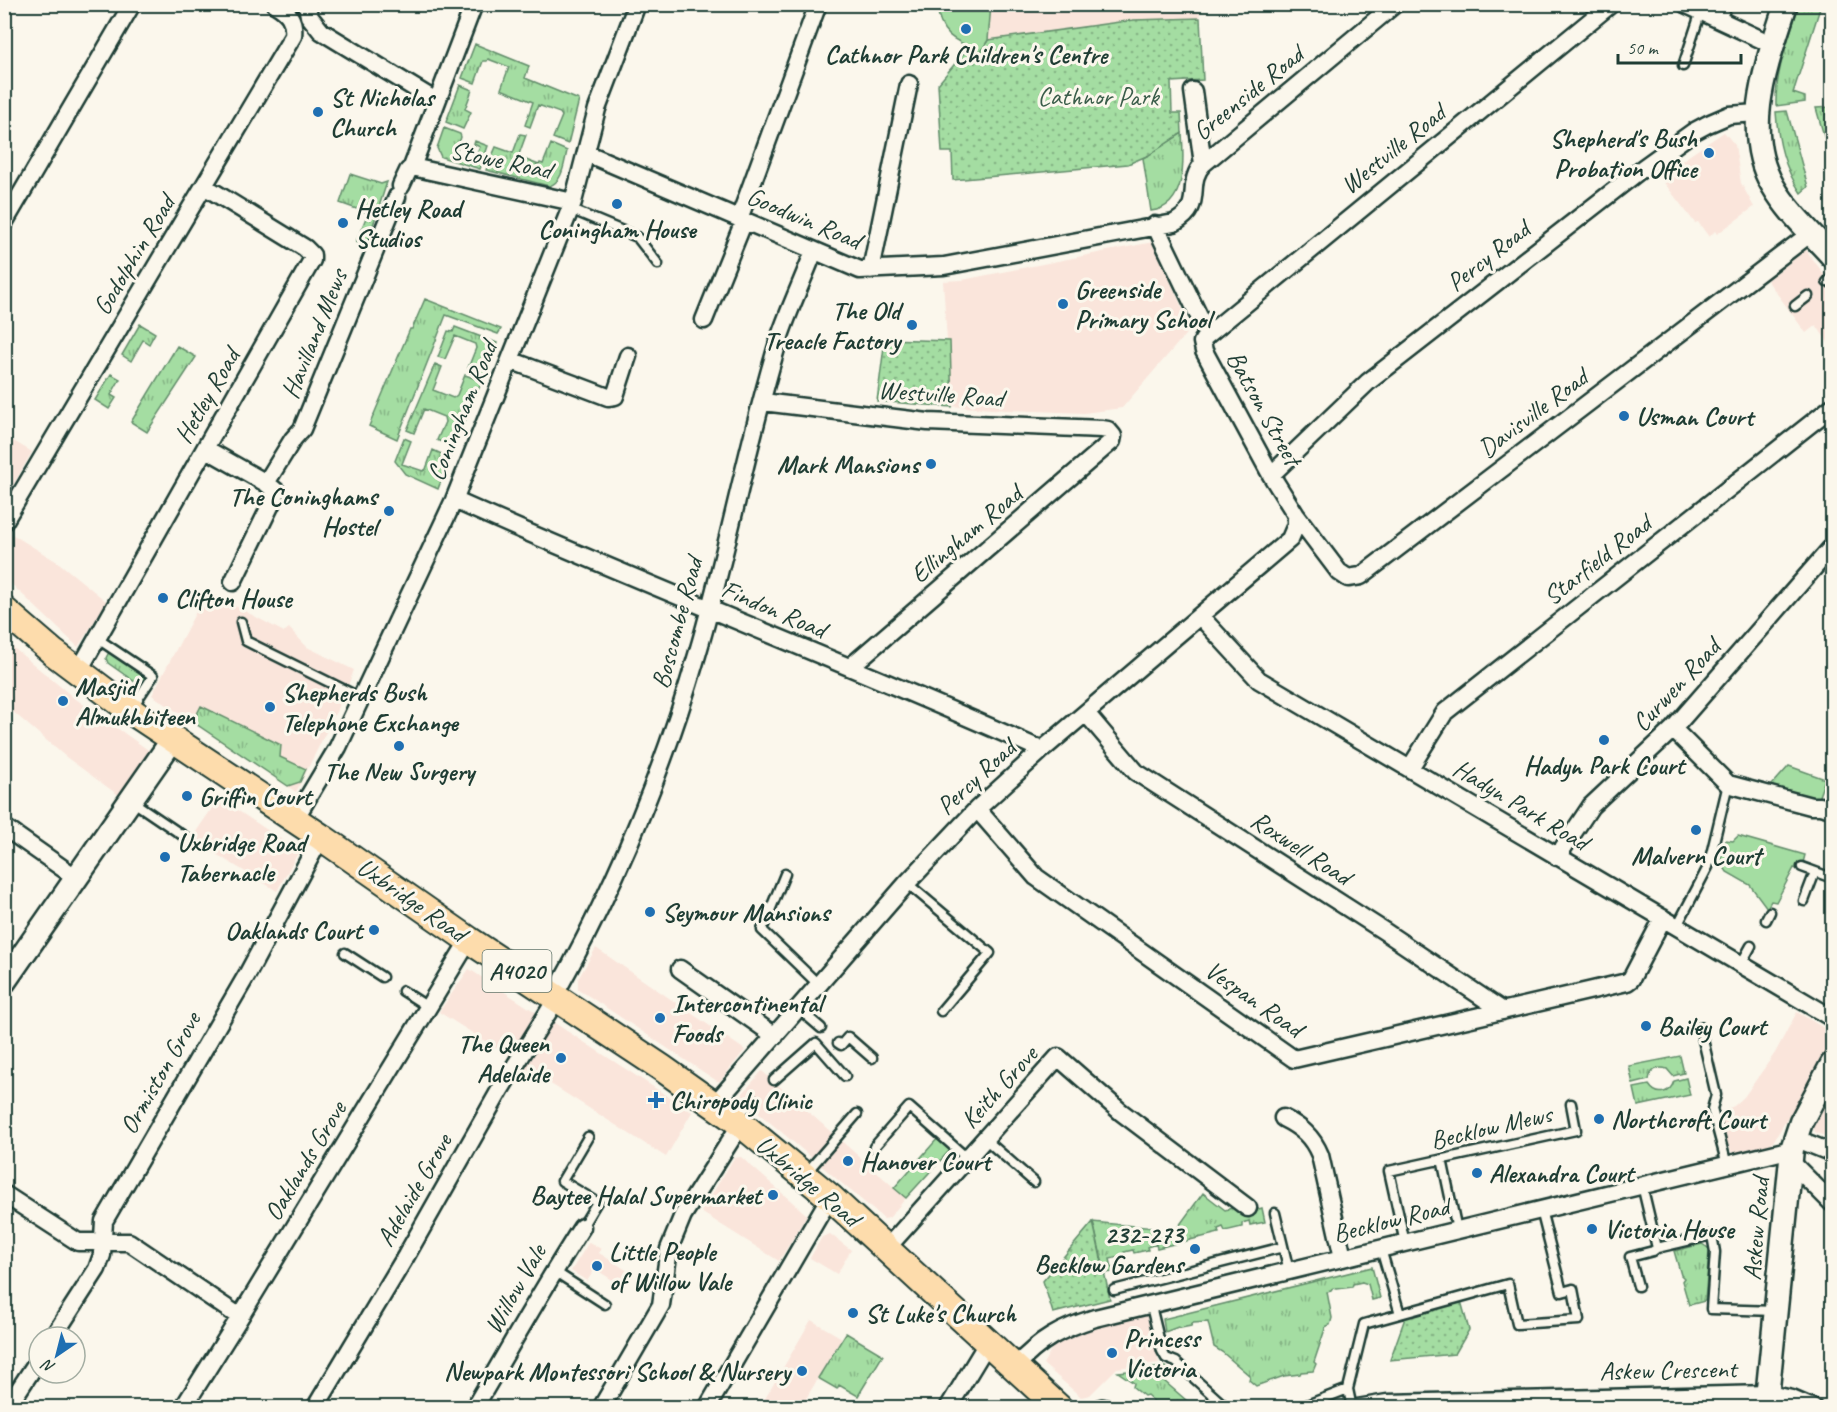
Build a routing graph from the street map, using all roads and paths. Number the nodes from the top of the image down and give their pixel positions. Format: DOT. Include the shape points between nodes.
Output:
graph roads {
  1 [pos="132,4"];
  2 [pos="474,4"];
  3 [pos="637,4"];
  4 [pos="818,4"];
  5 [pos="1611,4"];
  6 [pos="1786,4"];
  7 [pos="1386,7"];
  8 [pos="281,8"];
  9 [pos="1693,8"];
  10 [pos="308,10"];
  11 [pos="1724,12"];
  12 [pos="1773,45"];
  13 [pos="1683,66"];
  14 [pos="909,84"];
  15 [pos="1193,91"];
  16 [pos="436,101"];
  17 [pos="1758,113"];
  18 [pos="586,153"];
  19 [pos="1203,164"];
  20 [pos="412,167"];
  21 [pos="204,186"];
  22 [pos="572,206"];
  23 [pos="742,220"];
  24 [pos="4,223"];
  25 [pos="1155,225"];
  26 [pos="1811,233"];
  27 [pos="814,251"];
  28 [pos="1833,256"];
  29 [pos="658,264"];
  30 [pos="871,270"];
  31 [pos="1808,296"];
  32 [pos="1796,306"];
  33 [pos="704,320"];
  34 [pos="1207,333"];
  35 [pos="628,356"];
  36 [pos="510,360"];
  37 [pos="763,402"];
  38 [pos="1833,407"];
  39 [pos="1113,436"];
  40 [pos="206,449"];
  41 [pos="1271,475"];
  42 [pos="266,483"];
  43 [pos="454,500"];
  44 [pos="1296,515"];
  45 [pos="4,522"];
  46 [pos="1833,547"];
  47 [pos="233,582"];
  48 [pos="710,609"];
  49 [pos="4,610"];
  50 [pos="1200,616"];
  51 [pos="241,622"];
  52 [pos="98,639"];
  53 [pos="849,667"];
  54 [pos="78,672"];
  55 [pos="361,698"];
  56 [pos="130,710"];
  57 [pos="1086,713"];
  58 [pos="1673,729"];
  59 [pos="173,739"];
  60 [pos="1042,750"];
  61 [pos="1410,768"];
  62 [pos="1728,784"];
  63 [pos="132,800"];
  64 [pos="977,809"];
  65 [pos="1833,809"];
  66 [pos="295,819"];
  67 [pos="4,827"];
  68 [pos="321,837"];
  69 [pos="188,839"];
  70 [pos="1557,856"];
  71 [pos="1802,867"];
  72 [pos="1815,872"];
  73 [pos="785,874"];
  74 [pos="1833,878"];
  75 [pos="78,879"];
  76 [pos="907,883"];
  77 [pos="1804,900"];
  78 [pos="1670,922"];
  79 [pos="469,940"];
  80 [pos="1751,946"];
  81 [pos="345,953"];
  82 [pos="1741,964"];
  83 [pos="680,969"];
  84 [pos="382,977"];
  85 [pos="4,982"];
  86 [pos="819,985"];
  87 [pos="403,992"];
  88 [pos="556,997"];
  89 [pos="428,1007"];
  90 [pos="799,1009"];
  91 [pos="941,1011"];
  92 [pos="1503,1011"];
  93 [pos="1833,1018"];
  94 [pos="1700,1027"];
  95 [pos="821,1028"];
  96 [pos="775,1036"];
  97 [pos="838,1043"];
  98 [pos="872,1058"];
  99 [pos="1833,1064"];
  100 [pos="845,1076"];
  101 [pos="774,1080"];
  102 [pos="754,1100"];
  103 [pos="1570,1104"];
  104 [pos="857,1114"];
  105 [pos="729,1116"];
  106 [pos="1283,1118"];
  107 [pos="588,1137"];
  108 [pos="986,1139"];
  109 [pos="874,1147"];
  110 [pos="1793,1150"];
  111 [pos="1833,1153"];
  112 [pos="968,1159"];
  113 [pos="1442,1159"];
  114 [pos="1727,1165"];
  115 [pos="804,1176"];
  116 [pos="1034,1182"];
  117 [pos="1642,1185"];
  118 [pos="4,1194"];
  119 [pos="830,1197"];
  120 [pos="1833,1203"];
  121 [pos="1248,1208"];
  122 [pos="1541,1210"];
  123 [pos="1275,1213"];
  124 [pos="582,1227"];
  125 [pos="1457,1230"];
  126 [pos="102,1242"];
  127 [pos="1405,1243"];
  128 [pos="1284,1247"];
  129 [pos="1657,1248"];
  130 [pos="886,1249"];
  131 [pos="1381,1249"];
  132 [pos="1343,1258"];
  133 [pos="553,1271"];
  134 [pos="1289,1271"];
  135 [pos="1638,1286"];
  136 [pos="1114,1290"];
  137 [pos="605,1304"];
  138 [pos="1151,1305"];
  139 [pos="1776,1311"];
  140 [pos="1400,1314"];
  141 [pos="240,1317"];
  142 [pos="61,1325"];
  143 [pos="988,1342"];
  144 [pos="1015,1367"];
  145 [pos="27,1377"];
  146 [pos="1348,1389"];
  147 [pos="1768,1401"];
  148 [pos="1518,1403"];
  149 [pos="7,1407"];
  150 [pos="183,1407"];
  151 [pos="315,1407"];
  152 [pos="474,1407"];
  153 [pos="601,1407"];
  154 [pos="707,1407"];
  155 [pos="948,1407"];
  156 [pos="1059,1407"];
  157 [pos="1091,1407"];
  158 [pos="1111,1407"];
  159 [pos="1227,1407"];
  160 [pos="1299,1407"];
  161 [pos="1352,1407"];
  162 [pos="1357,1407"];
  163 [pos="1813,1407"];
  1 -- 24 [label="street"];
  2 -- 16 [label="street, Stowe Road"];
  3 -- 18 [label="street, Coningham Road" via="597,109"];
  4 -- 23 [label="street"];
  5 -- 34 [label="street, Westville Road"];
  6 -- 12 [label="main road"];
  7 -- 19 [label="street, Greenside Road"];
  8 -- 21 [label="street, Godolphin Road" via="293,21 293,36"];
  9 -- 11 [label="street"];
  9 -- 13 [label="lane"];
  10 -- 16 [label="street" via="321,31"];
  11 -- 12 [label="street"];
  12 -- 17 [label="main road"];
  14 -- 30 [label="street"];
  15 -- 19 [label="street"];
  16 -- 20 [label="street, Stowe Road"];
  17 -- 26 [label="main road" via="1759,143 1769,178"];
  17 -- 41 [label="street, Percy Road" via="1729,115 1708,124 1642,168 1368,382"];
  18 -- 22 [label="street, Coningham Road"];
  18 -- 23 [label="street, Goodwin Road"];
  19 -- 25 [label="street, Greenside Road" via="1194,178 1191,210 1174,223"];
  20 -- 22 [label="street, Stowe Road"];
  20 -- 42 [label="street, Havilland Mews" via="302,429"];
  21 -- 40 [label="street, Hetley Road" via="312,255 311,264"];
  21 -- 45 [label="street, Godolphin Road"];
  22 -- 29 [label="lane" via="637,237"];
  22 -- 36 [label="street, Coningham Road"];
  23 -- 27 [label="street, Goodwin Road"];
  23 -- 33 [label="street"];
  25 -- 30 [label="street, Goodwin Road" via="944,267"];
  25 -- 34 [label="street, Batson Street"];
  26 -- 28 [label="main road"];
  26 -- 44 [label="street, Davisville Road" via="1361,576 1344,576"];
  27 -- 30 [label="street, Goodwin Road" via="860,270"];
  27 -- 37 [label="street, Boscombe Road" via="780,338"];
  31 -- 32 [label="lane"];
  34 -- 41 [label="street, Batson Street" via="1204,351"];
  35 -- 36 [label="street" via="615,396 608,397"];
  36 -- 43 [label="street, Coningham Road"];
  37 -- 39 [label="street, Westville Road" via="928,422 1102,429"];
  37 -- 48 [label="street, Boscombe Road"];
  38 -- 61 [label="street, Starfield Road" via="1445,712"];
  39 -- 53 [label="street, Ellingham Road" via="1035,509"];
  40 -- 42 [label="street"];
  40 -- 52 [label="street, Hetley Road"];
  41 -- 44 [label="street, Batson Street"];
  42 -- 47 [label="street" via="277,492"];
  43 -- 48 [label="street, Findon Road"];
  43 -- 55 [label="street, Coningham Road"];
  44 -- 50 [label="street, Percy Road" via="1290,539"];
  46 -- 58 [label="street, Curwen Road"];
  48 -- 53 [label="street, Findon Road"];
  48 -- 88 [label="street, Boscombe Road" via="644,813"];
  49 -- 54 [label="main road, Uxbridge Road / A4020"];
  50 -- 57 [label="street, Percy Road"];
  50 -- 61 [label="street, Hadyn Park Road" via="1259,681"];
  51 -- 55 [label="lane" via="246,641"];
  52 -- 54 [label="street, Hetley Road"];
  52 -- 56 [label="lane" via="153,676"];
  53 -- 60 [label="street, Findon Road"];
  54 -- 56 [label="main road, Uxbridge Road / A4020"];
  55 -- 66 [label="street, Coningham Road" via="338,747"];
  56 -- 59 [label="main road, Uxbridge Road / A4020"];
  57 -- 60 [label="street, Percy Road"];
  57 -- 92 [label="street, Roxwell Road" via="1136,772"];
  58 -- 62 [label="street"];
  58 -- 70 [label="street, Curwen Road" via="1591,806"];
  59 -- 63 [label="main road"];
  59 -- 66 [label="main road, Uxbridge Road / A4020"];
  60 -- 64 [label="street, Percy Road"];
  61 -- 70 [label="street, Hadyn Park Road"];
  62 -- 65 [label="street"];
  62 -- 78 [label="lane" via="1708,867"];
  63 -- 69 [label="lane"];
  63 -- 75 [label="main road"];
  64 -- 76 [label="street, Percy Road"];
  64 -- 92 [label="street, Vespan Road" via="1036,877 1294,1059"];
  66 -- 68 [label="main road, Uxbridge Road / A4020"];
  67 -- 75 [label="street"];
  68 -- 79 [label="main road, Uxbridge Road / A4020"];
  68 -- 126 [label="street, Ormiston Grove" via="248,973 104,1221"];
  70 -- 78 [label="street, Hadyn Park Road"];
  71 -- 72 [label="lane"];
  72 -- 74 [label="lane"];
  72 -- 77 [label="lane"];
  73 -- 86 [label="lane" via="762,930"];
  75 -- 85 [label="main road"];
  76 -- 86 [label="street, Percy Road"];
  76 -- 91 [label="lane" via="990,954"];
  78 -- 82 [label="street, Hadyn Park Road"];
  78 -- 92 [label="street, Vespan Road" via="1627,982"];
  79 -- 88 [label="main road, Uxbridge Road / A4020"];
  79 -- 89 [label="street, Oaklands Grove"];
  80 -- 82 [label="lane"];
  81 -- 84 [label="lane"];
  82 -- 93 [label="street, Hadyn Park Road"];
  83 -- 96 [label="street"];
  86 -- 90 [label="street, Percy Road"];
  87 -- 89 [label="lane"];
  88 -- 105 [label="main road, Uxbridge Road / A4020"];
  88 -- 151 [label="street, Adelaide Grove"];
  89 -- 141 [label="street, Oaklands Grove"];
  90 -- 95 [label="lane"];
  90 -- 96 [label="street, Percy Road"];
  94 -- 114 [label="lane" via="1716,1095 1712,1109"];
  96 -- 105 [label="street, Percy Road"];
  97 -- 98 [label="lane" via="841,1046 848,1037"];
  99 -- 110 [label="main road, Askew Road" via="1801,1122"];
  100 -- 101 [label="lane" via="816,1043"];
  102 -- 105 [label="lane"];
  103 -- 113 [label="lane, Becklow Mews" via="1576,1130"];
  104 -- 115 [label="lane"];
  105 -- 115 [label="main road, Uxbridge Road / A4020"];
  105 -- 153 [label="street, Percy Road" via="669,1249 661,1305"];
  106 -- 132 [label="street" via="1306,1132 1315,1143"];
  107 -- 124 [label="lane" via="561,1181 597,1202"];
  108 -- 112 [label="street, Keith Grove"];
  108 -- 116 [label="lane"];
  108 -- 121 [label="street, Keith Grove" via="1058,1057 1121,1112"];
  109 -- 112 [label="lane" via="909,1107"];
  110 -- 111 [label="street"];
  110 -- 114 [label="street, Becklow Road"];
  110 -- 120 [label="street"];
  110 -- 139 [label="main road, Askew Road"];
  112 -- 130 [label="street, Keith Grove"];
  113 -- 125 [label="lane"];
  113 -- 127 [label="lane, Becklow Mews" via="1389,1172"];
  114 -- 117 [label="street, Becklow Road"];
  115 -- 119 [label="main road, Uxbridge Road / A4020"];
  117 -- 122 [label="street, Becklow Road"];
  117 -- 129 [label="lane"];
  118 -- 126 [label="street" via="72,1239"];
  119 -- 130 [label="main road, Uxbridge Road / A4020"];
  119 -- 154 [label="street"];
  122 -- 125 [label="street, Becklow Road"];
  122 -- 140 [label="lane" via="1562,1292 1573,1289 1579,1320 1517,1324 1508,1284"];
  123 -- 128 [label="lane"];
  124 -- 133 [label="street, Willow Vale"];
  125 -- 127 [label="street, Becklow Road"];
  126 -- 141 [label="street" via="129,1242"];
  126 -- 142 [label="street, Ormiston Grove" via="97,1269"];
  127 -- 131 [label="street, Becklow Road"];
  128 -- 134 [label="lane"];
  128 -- 136 [label="lane"];
  129 -- 135 [label="lane" via="1630,1257"];
  129 -- 139 [label="lane" via="1712,1235 1716,1252 1711,1309"];
  130 -- 143 [label="main road, Uxbridge Road / A4020"];
  131 -- 132 [label="street, Becklow Road"];
  131 -- 140 [label="lane"];
  132 -- 134 [label="street, Becklow Road"];
  133 -- 137 [label="lane"];
  133 -- 152 [label="street, Willow Vale"];
  134 -- 138 [label="street, Becklow Road"];
  138 -- 144 [label="street, Becklow Road" via="1065,1328 1043,1341"];
  138 -- 159 [label="lane" via="1166,1358 1176,1362"];
  139 -- 147 [label="main road, Askew Road"];
  140 -- 146 [label="lane" via="1364,1324"];
  141 -- 150 [label="street, Oaklands Grove"];
  143 -- 144 [label="main road, Uxbridge Road / A4020"];
  143 -- 155 [label="street"];
  144 -- 156 [label="main road, Uxbridge Road / A4020"];
  145 -- 149 [label="street"];
  146 -- 160 [label="lane"];
  146 -- 161 [label="lane"];
  147 -- 148 [label="street, Askew Crescent"];
  147 -- 163 [label="street, Askew Crescent" via="1792,1399"];
  148 -- 162 [label="street, Askew Crescent" via="1388,1403"];
  157 -- 158 [label="lane" via="1101,1403"];
}
